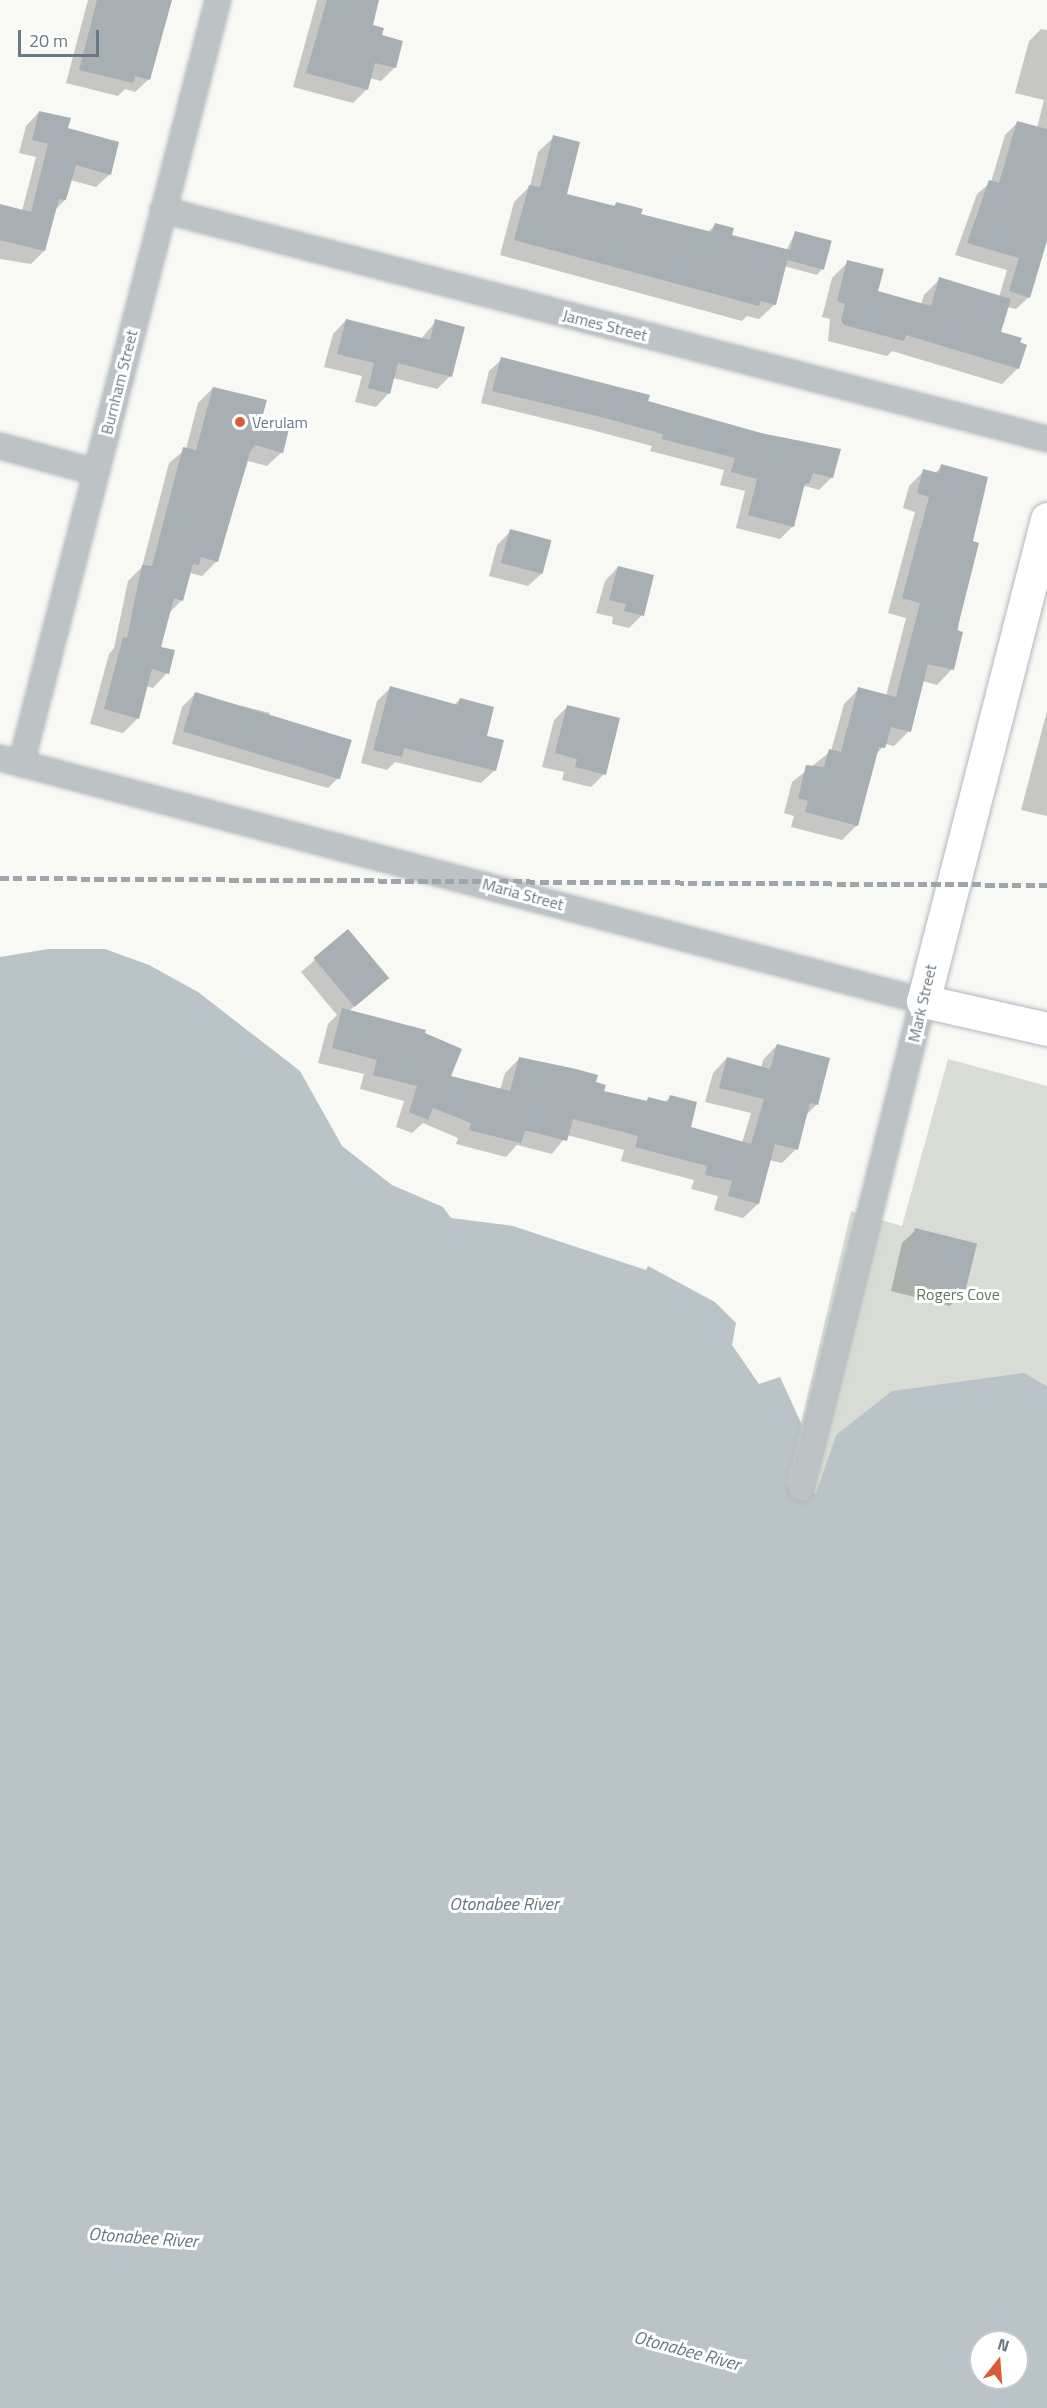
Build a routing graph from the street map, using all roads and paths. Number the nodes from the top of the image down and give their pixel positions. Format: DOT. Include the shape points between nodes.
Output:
graph roads {
  1 [pos="218,0"];
  2 [pos="163,210"];
  3 [pos="1047,439"];
  4 [pos="0,446"];
  5 [pos="96,472"];
  6 [pos="1047,519"];
  7 [pos="11,761"];
  8 [pos="923,1000"];
  9 [pos="1047,1029"];
  10 [pos="801,1489"];
  1 -- 2 [label="street, Burnham Street"];
  2 -- 3 [label="street, James Street"];
  2 -- 5 [label="street, Burnham Street"];
  4 -- 5 [label="street"];
  5 -- 7 [label="street, Burnham Street"];
  6 -- 8 [label="street, Mark Street"];
  7 -- 8 [label="street, Maria Street"];
  8 -- 9 [label="street, Maria Street"];
  8 -- 10 [label="street, Mark Street"];
}
